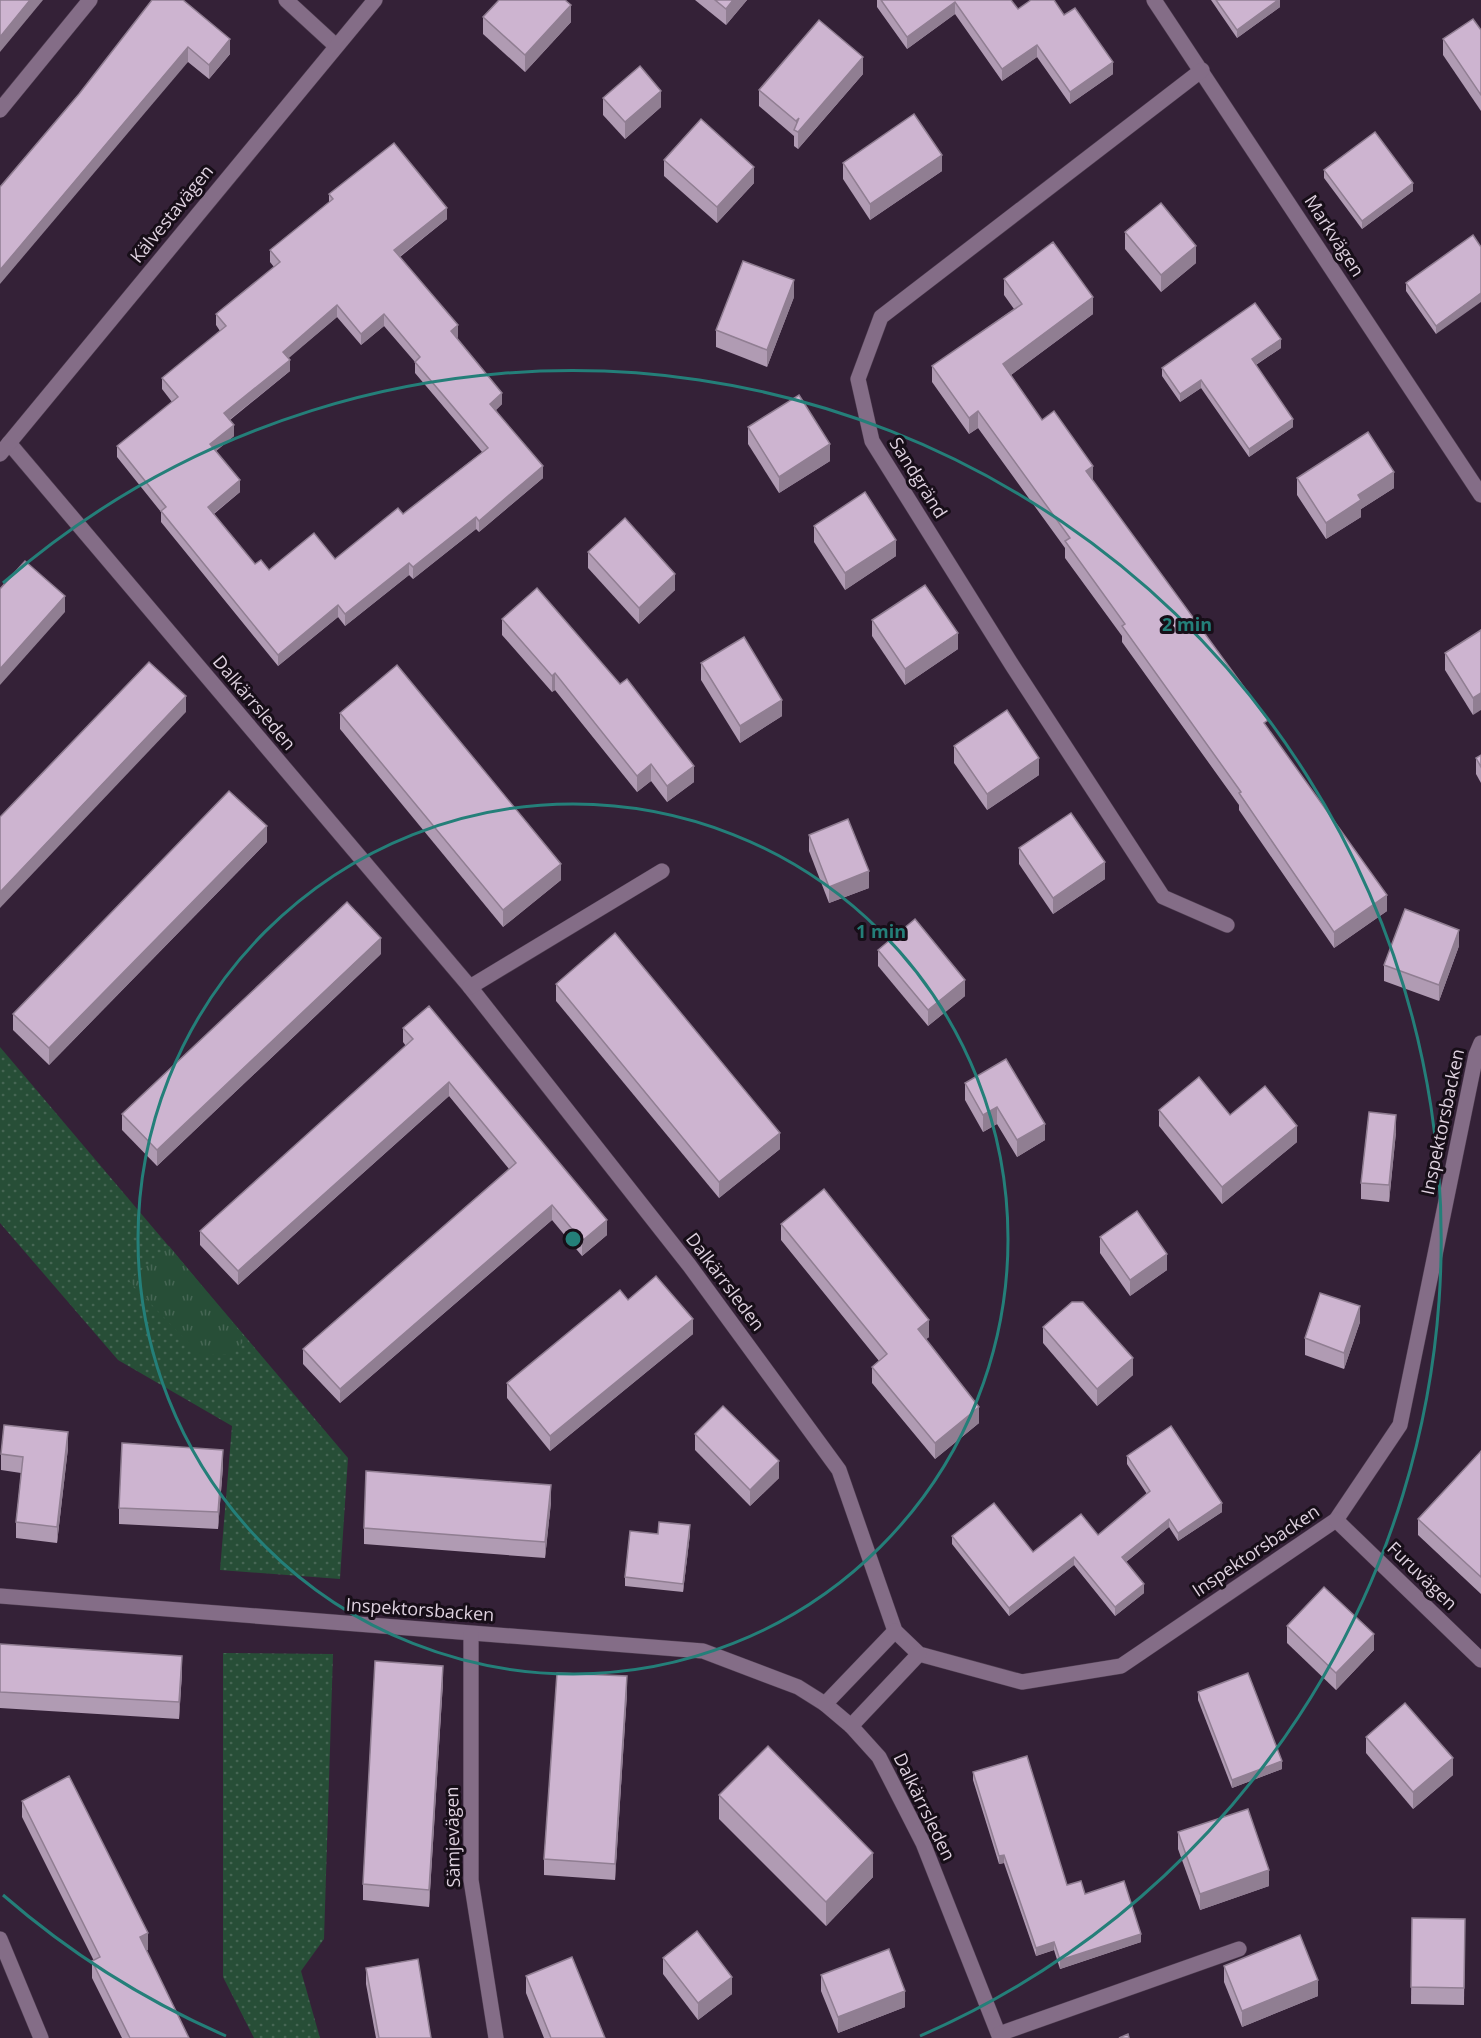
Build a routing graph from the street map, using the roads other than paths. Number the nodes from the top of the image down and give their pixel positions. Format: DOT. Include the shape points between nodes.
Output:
graph roads {
  1 [pos="90,0"];
  2 [pos="286,0"];
  3 [pos="375,0"];
  4 [pos="1154,0"];
  5 [pos="336,45"];
  6 [pos="1202,70"];
  7 [pos="0,110"];
  8 [pos="4,449"];
  9 [pos="1481,495"];
  10 [pos="662,871"];
  11 [pos="1227,924"];
  12 [pos="470,987"];
  13 [pos="1481,1043"];
  14 [pos="1336,1520"];
  15 [pos="0,1596"];
  16 [pos="895,1632"];
  17 [pos="471,1634"];
  18 [pos="919,1654"];
  19 [pos="1481,1660"];
  20 [pos="825,1704"];
  21 [pos="851,1726"];
  22 [pos="0,1939"];
  23 [pos="1239,1950"];
  24 [pos="1000,2036"];
  25 [pos="41,2038"];
  26 [pos="496,2038"];
  1 -- 7 [label="street"];
  2 -- 5 [label="street"];
  3 -- 5 [label="street, Kälvestavägen"];
  4 -- 6 [label="street, Markvägen"];
  5 -- 8 [label="street, Kälvestavägen"];
  6 -- 9 [label="street, Markvägen"];
  6 -- 11 [label="street, Sandgränd" via="881,317 858,380 872,441 1163,897"];
  8 -- 12 [label="street, Dalkärrsleden"];
  10 -- 12 [label="street"];
  12 -- 16 [label="street, Dalkärrsleden" via="689,1265 839,1470"];
  13 -- 14 [label="street, Inspektorsbacken" via="1400,1425"];
  14 -- 18 [label="street, Inspektorsbacken" via="1121,1666 1022,1682"];
  14 -- 19 [label="street, Furuvägen"];
  15 -- 17 [label="street, Inspektorsbacken"];
  16 -- 18 [label="street, Dalkärrsleden"];
  16 -- 20 [label="street"];
  17 -- 20 [label="street, Inspektorsbacken" via="703,1651 798,1687"];
  17 -- 26 [label="street, Sämjevägen" via="471,1880"];
  18 -- 21 [label="street"];
  20 -- 21 [label="street, Dalkärrsleden"];
  21 -- 24 [label="street, Dalkärrsleden" via="879,1757 923,1844"];
  22 -- 25 [label="street"];
  23 -- 24 [label="street"];
}
